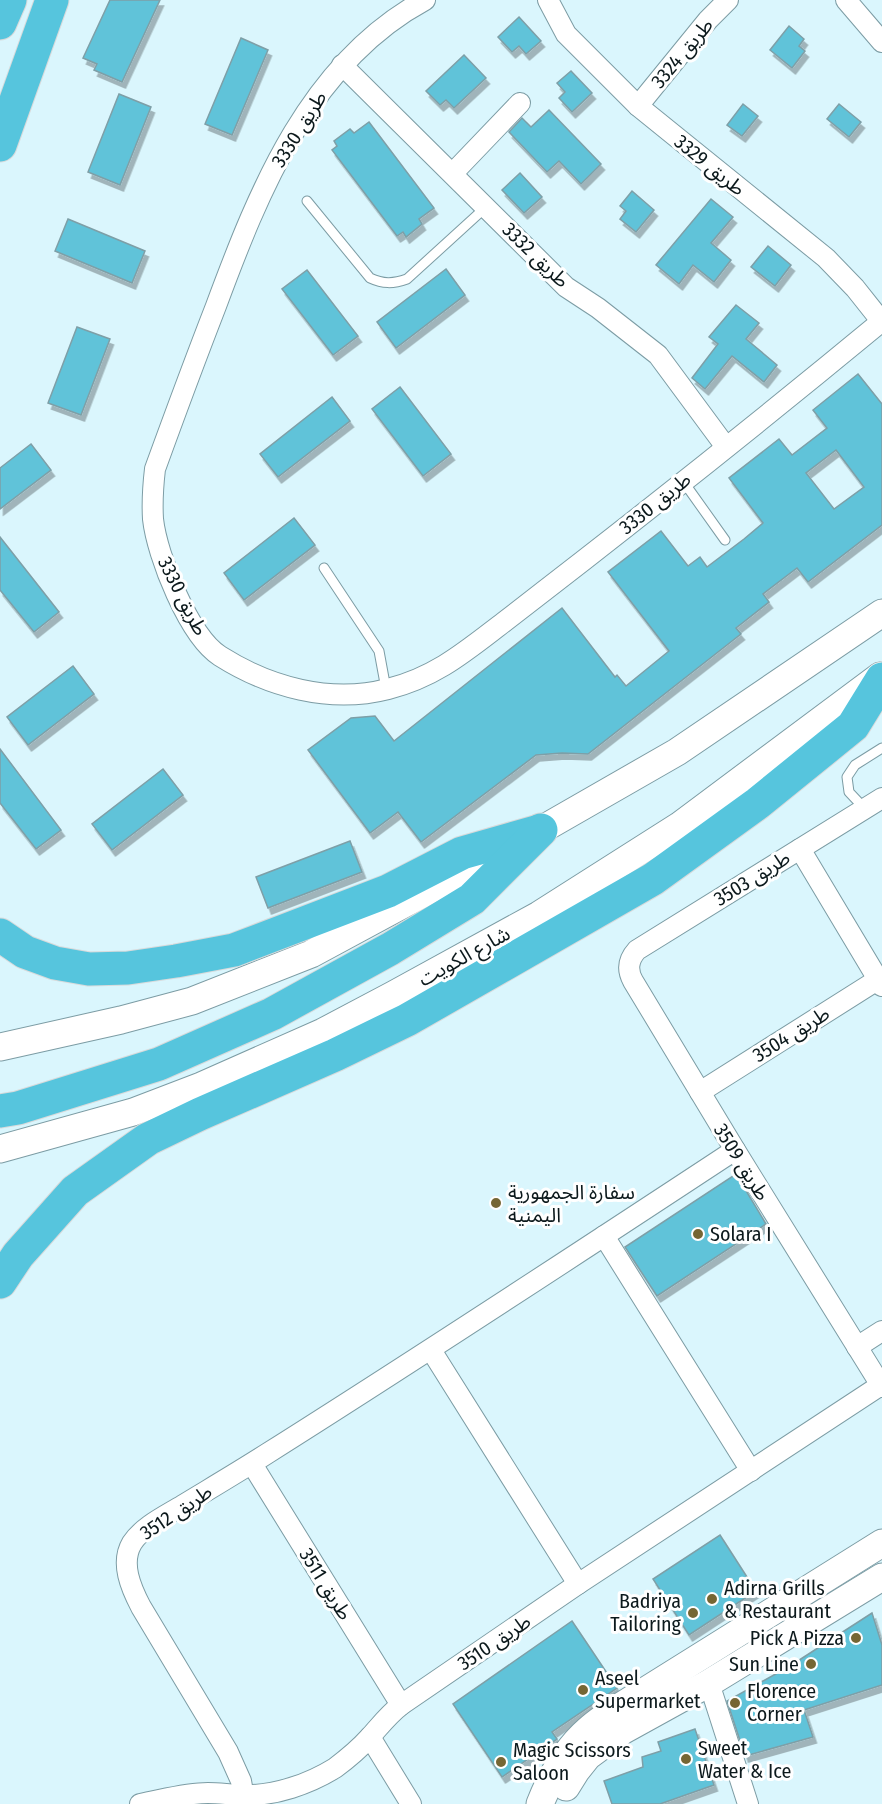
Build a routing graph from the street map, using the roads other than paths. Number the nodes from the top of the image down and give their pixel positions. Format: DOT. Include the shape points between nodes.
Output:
graph roads {
  1 [pos="10,0"];
  2 [pos="52,0"];
  3 [pos="425,0"];
  4 [pos="548,0"];
  5 [pos="728,0"];
  6 [pos="846,0"];
  7 [pos="0,23"];
  8 [pos="882,42"];
  9 [pos="342,65"];
  10 [pos="520,103"];
  11 [pos="638,106"];
  12 [pos="0,145"];
  13 [pos="453,173"];
  14 [pos="307,201"];
  15 [pos="486,207"];
  16 [pos="882,321"];
  17 [pos="726,447"];
  18 [pos="683,482"];
  19 [pos="724,540"];
  20 [pos="324,568"];
  21 [pos="882,613"];
  22 [pos="882,677"];
  23 [pos="386,690"];
  24 [pos="882,748"];
  25 [pos="882,798"];
  26 [pos="865,809"];
  27 [pos="541,830"];
  28 [pos="800,849"];
  29 [pos="0,935"];
  30 [pos="629,964"];
  31 [pos="881,981"];
  32 [pos="0,1047"];
  33 [pos="700,1092"];
  34 [pos="0,1111"];
  35 [pos="0,1149"];
  36 [pos="735,1150"];
  37 [pos="604,1236"];
  38 [pos="0,1282"];
  39 [pos="882,1331"];
  40 [pos="857,1347"];
  41 [pos="431,1350"];
  42 [pos="881,1386"];
  43 [pos="252,1464"];
  44 [pos="751,1471"];
  45 [pos="882,1543"];
  46 [pos="881,1580"];
  47 [pos="578,1584"];
  48 [pos="709,1683"];
  49 [pos="401,1705"];
  50 [pos="370,1737"];
  51 [pos="569,1765"];
  52 [pos="245,1800"];
  53 [pos="140,1804"];
  54 [pos="411,1804"];
  55 [pos="540,1804"];
  56 [pos="558,1804"];
  57 [pos="748,1804"];
  1 -- 7 [label="highway"];
  2 -- 12 [label="highway"];
  3 -- 9 [label="street, طريق 3330" via="382,29"];
  4 -- 11 [label="street, طريق 3329" via="566,34"];
  5 -- 11 [label="street, طريق 3324"];
  6 -- 8 [label="street"];
  9 -- 13 [label="street, طريق 3332"];
  9 -- 23 [label="street, طريق 3330" via="301,118 236,251 156,469 153,520 160,553 175,587 193,626 212,651 276,685 317,693"];
  10 -- 13 [label="street"];
  11 -- 16 [label="street, طريق 3329" via="825,258"];
  13 -- 15 [label="street, طريق 3332"];
  14 -- 15 [label="lane" via="370,278 394,284 407,279"];
  15 -- 17 [label="street, طريق 3332" via="566,287 658,355"];
  16 -- 17 [label="street, طريق 3330"];
  17 -- 18 [label="street, طريق 3330"];
  18 -- 19 [label="lane"];
  18 -- 23 [label="street, طريق 3330" via="454,660 422,678"];
  20 -- 23 [label="lane" via="379,651"];
  21 -- 27 [label="main road" via="677,752"];
  22 -- 35 [label="main road, شارع الكويت" via="679,826 539,915 393,995 323,1032 133,1113"];
  22 -- 38 [label="highway" via="853,726 758,803 653,879 407,1020 148,1139 75,1191 18,1255"];
  24 -- 26 [label="lane" via="855,765 846,777 849,792"];
  25 -- 26 [label="street, طريق 3503"];
  26 -- 28 [label="street, طريق 3503"];
  27 -- 29 [label="highway" via="462,853 388,891 234,950 199,957 128,968 88,969 25,952"];
  27 -- 32 [label="main road" via="311,954 251,979 192,1001"];
  27 -- 34 [label="highway" via="472,899 272,1014 159,1064"];
  28 -- 30 [label="street, طريق 3503" via="637,950"];
  28 -- 31 [label="street"];
  30 -- 33 [label="street, طريق 3509" via="629,974"];
  31 -- 33 [label="street, طريق 3504"];
  33 -- 36 [label="street, طريق 3509"];
  36 -- 37 [label="street, طريق 3512"];
  36 -- 40 [label="street, طريق 3509"];
  37 -- 41 [label="street, طريق 3512"];
  37 -- 44 [label="street"];
  39 -- 40 [label="street"];
  40 -- 42 [label="street, طريق 3509"];
  41 -- 43 [label="street, طريق 3512"];
  41 -- 47 [label="street"];
  42 -- 44 [label="street, طريق 3510"];
  43 -- 49 [label="street, طريق 3511"];
  43 -- 52 [label="street, طريق 3512" via="137,1537 131,1544 127,1570 141,1607 228,1752"];
  44 -- 47 [label="street, طريق 3510"];
  45 -- 51 [label="main road" via="590,1728 575,1742"];
  46 -- 48 [label="main road"];
  47 -- 49 [label="street, طريق 3510"];
  48 -- 51 [label="main road"];
  48 -- 57 [label="street"];
  49 -- 50 [label="street, طريق 3510"];
  50 -- 52 [label="street, طريق 3510" via="353,1754 314,1779"];
  50 -- 54 [label="street"];
  51 -- 55 [label="main road" via="548,1784"];
  51 -- 56 [label="main road"];
  52 -- 53 [label="street, طريق 3510" via="207,1793"];
}
